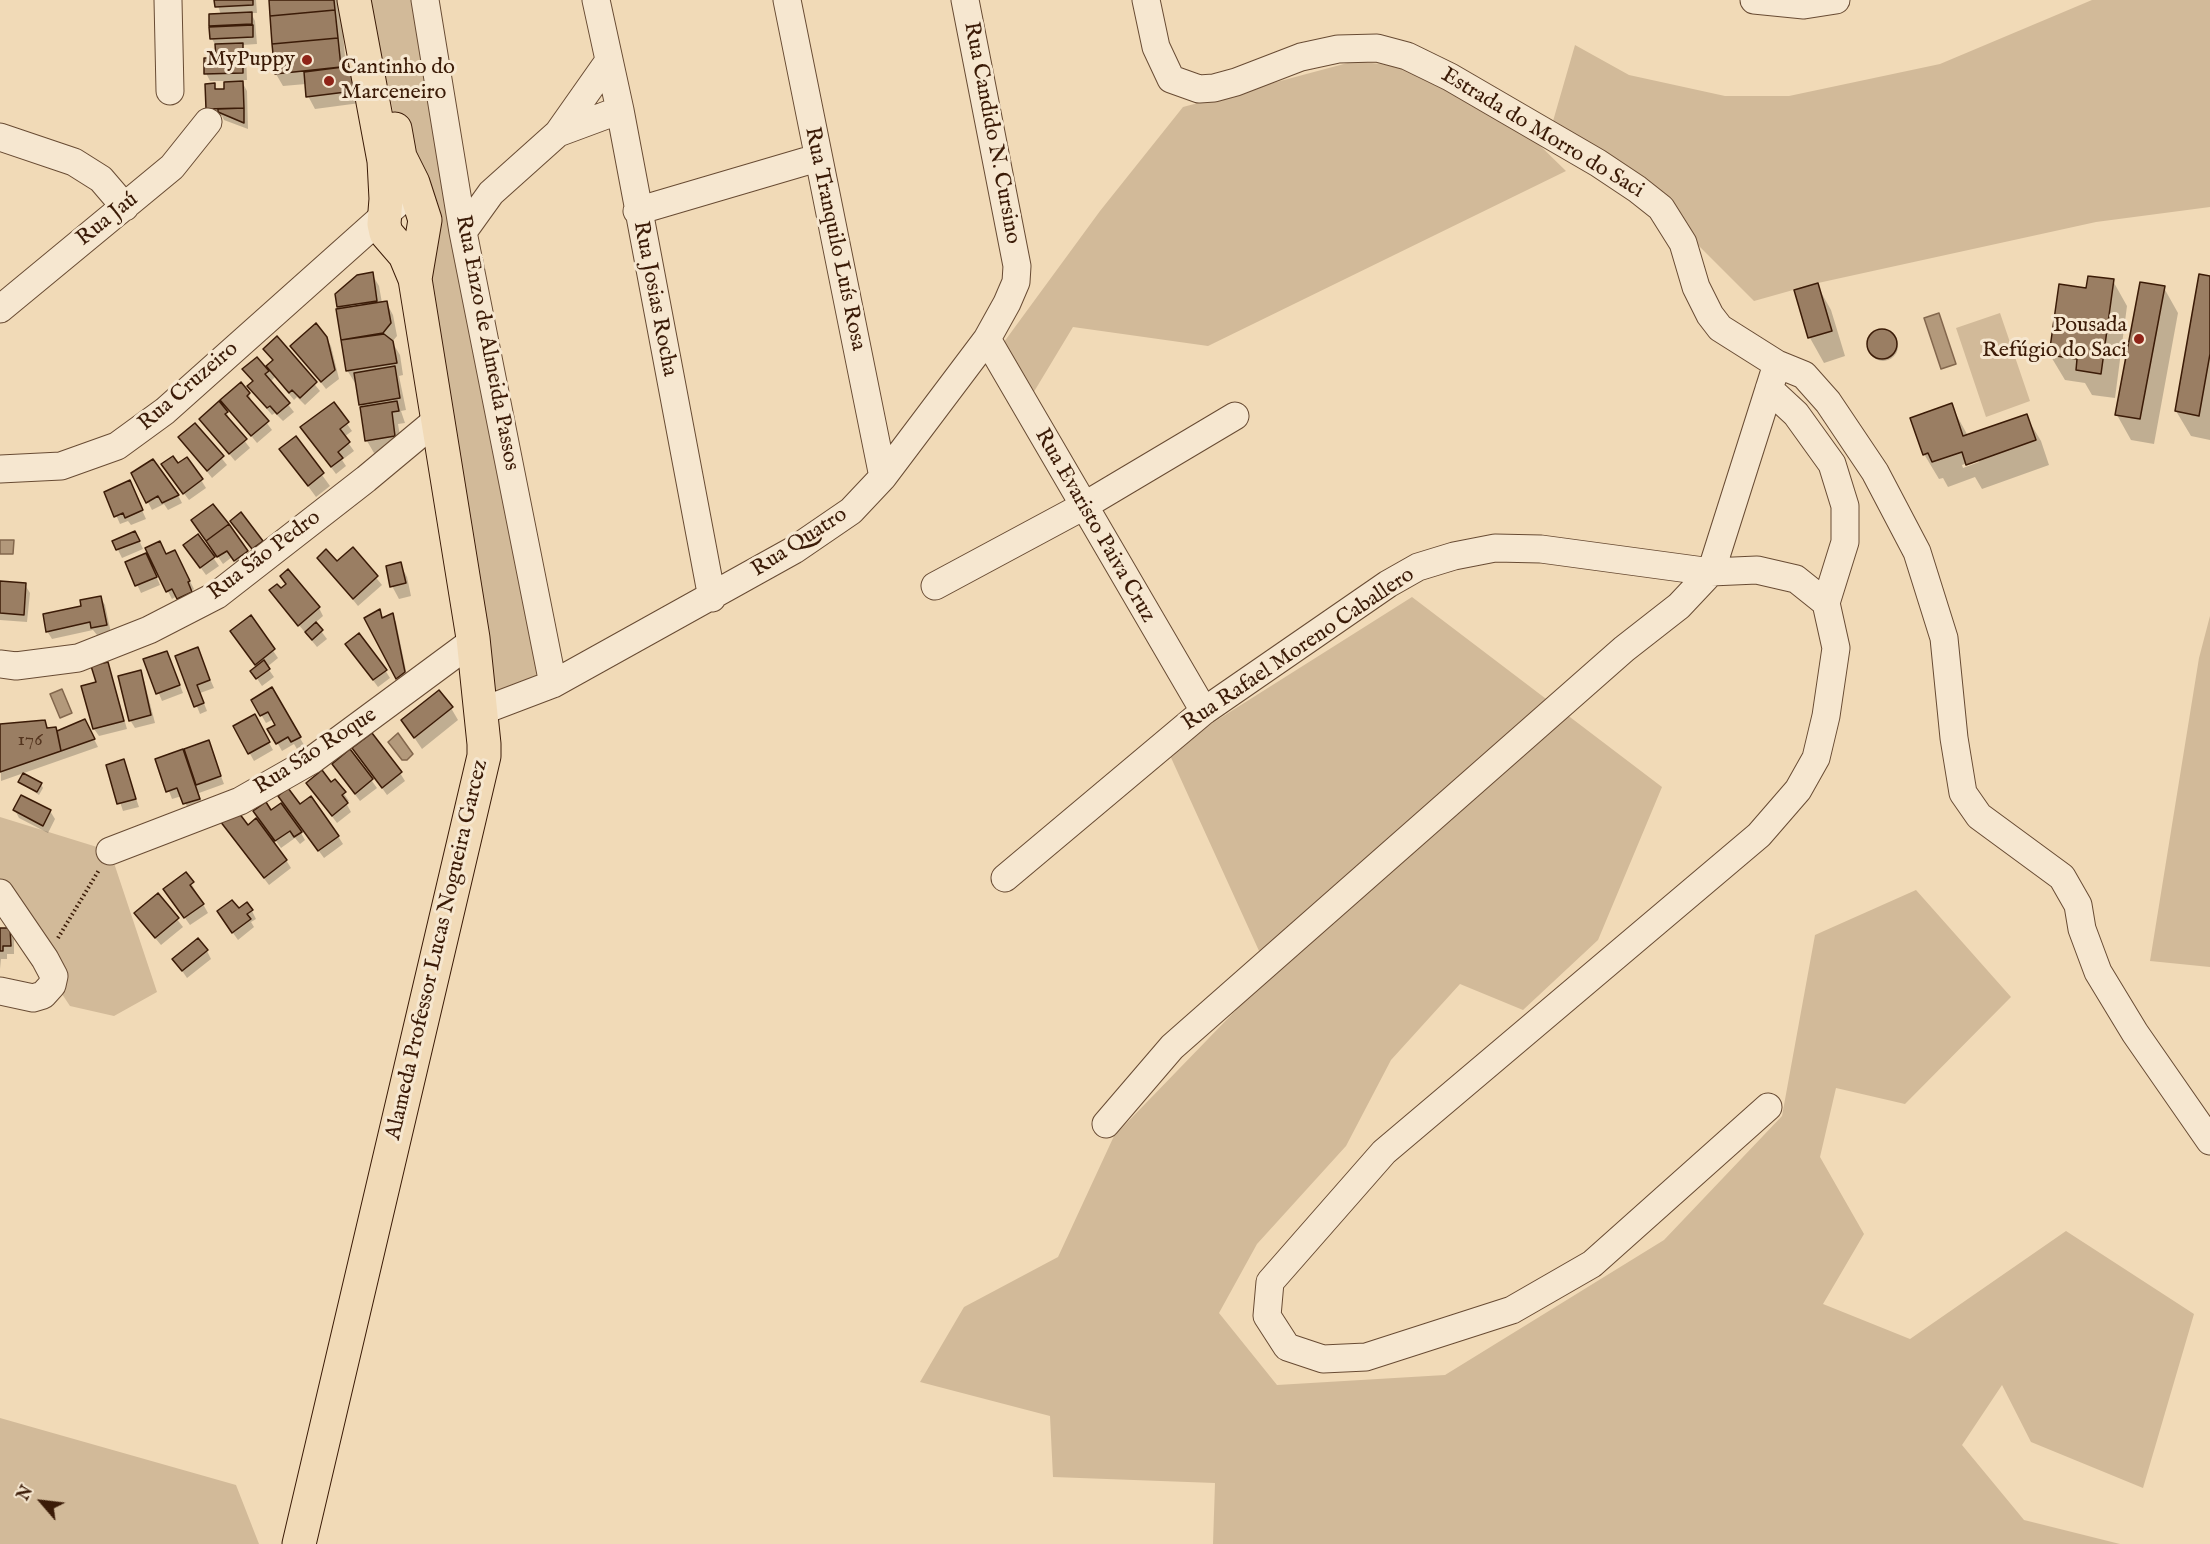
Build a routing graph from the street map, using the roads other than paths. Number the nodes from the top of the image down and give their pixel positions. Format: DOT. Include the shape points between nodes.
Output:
graph roads {
  1 [pos="168,0"];
  2 [pos="354,0"];
  3 [pos="370,0"];
  4 [pos="425,0"];
  5 [pos="596,0"];
  6 [pos="787,0"];
  7 [pos="965,0"];
  8 [pos="1146,0"];
  9 [pos="1754,0"];
  10 [pos="1836,0"];
  11 [pos="608,62"];
  12 [pos="170,91"];
  13 [pos="620,110"];
  14 [pos="208,122"];
  15 [pos="558,133"];
  16 [pos="0,137"];
  17 [pos="817,158"];
  18 [pos="455,182"];
  19 [pos="491,193"];
  20 [pos="125,207"];
  21 [pos="637,211"];
  22 [pos="385,212"];
  23 [pos="413,229"];
  24 [pos="463,232"];
  25 [pos="348,245"];
  26 [pos="1017,266"];
  27 [pos="0,309"];
  28 [pos="987,339"];
  29 [pos="1773,376"];
  30 [pos="1235,416"];
  31 [pos="438,419"];
  32 [pos="0,469"];
  33 [pos="883,477"];
  34 [pos="1082,507"];
  35 [pos="1711,572"];
  36 [pos="934,586"];
  37 [pos="712,598"];
  38 [pos="1826,603"];
  39 [pos="473,641"];
  40 [pos="0,664"];
  41 [pos="553,684"];
  42 [pos="482,711"];
  43 [pos="1204,711"];
  44 [pos="110,851"];
  45 [pos="1005,878"];
  46 [pos="0,893"];
  47 [pos="0,991"];
  48 [pos="1768,1107"];
  49 [pos="1106,1124"];
  50 [pos="2210,1141"];
  51 [pos="304,1540"];
  1 -- 12 [label="street"];
  2 -- 22 [label="main road" via="384,161"];
  3 -- 23 [label="main road, Alameda Professor Lucas Nogueira Garcez" via="400,157 413,183"];
  4 -- 18 [label="street, Rua Enzo de Almeida Passos"];
  5 -- 11 [label="street, Rua Josias Rocha"];
  6 -- 17 [label="street, Rua Tranquilo Luís Rosa"];
  7 -- 26 [label="street, Rua Candido N. Cursino"];
  8 -- 29 [label="street, Estrada do Morro do Saci" via="1156,47 1171,79 1199,89 1214,88 1300,57 1338,49 1377,48 1407,56 1598,163 1661,208 1683,243 1710,315"];
  9 -- 10 [label="street" via="1804,5"];
  11 -- 13 [label="street, Rua Josias Rocha"];
  11 -- 15 [label="street"];
  13 -- 15 [label="street"];
  13 -- 21 [label="street, Rua Josias Rocha"];
  14 -- 20 [label="street, Rua Jaú" via="172,167"];
  15 -- 19 [label="street"];
  16 -- 20 [label="street" via="74,162 101,179"];
  17 -- 21 [label="street"];
  17 -- 33 [label="street, Rua Tranquilo Luís Rosa"];
  18 -- 19 [label="street" via="470,192"];
  18 -- 24 [label="street, Rua Enzo de Almeida Passos"];
  19 -- 24 [label="street"];
  20 -- 27 [label="street, Rua Jaú"];
  21 -- 37 [label="street, Rua Josias Rocha"];
  22 -- 23 [label="main road" via="386,232"];
  22 -- 25 [label="street, Rua Cruzeiro"];
  23 -- 25 [label="street"];
  23 -- 31 [label="main road, Alameda Professor Lucas Nogueira Garcez" via="415,279"];
  24 -- 41 [label="street, Rua Enzo de Almeida Passos"];
  25 -- 32 [label="street, Rua Cruzeiro" via="165,411 117,446 61,466"];
  26 -- 28 [label="street, Rua Quatro" via="1016,282"];
  28 -- 33 [label="street, Rua Quatro"];
  28 -- 34 [label="street, Rua Evaristo Paiva Cruz"];
  29 -- 35 [label="street"];
  29 -- 38 [label="street" via="1832,464 1845,506 1845,542"];
  29 -- 50 [label="street, Estrada do Morro do Saci" via="1804,375 1828,402 1875,472 1917,552 1944,638 1964,793 1979,816 2062,877 2078,905 2082,929 2098,972"];
  30 -- 34 [label="street"];
  31 -- 39 [label="main road, Alameda Professor Lucas Nogueira Garcez"];
  31 -- 40 [label="street, Rua São Pedro" via="217,595 149,630 78,658 16,666"];
  33 -- 37 [label="street, Rua Quatro" via="851,511"];
  34 -- 36 [label="street"];
  34 -- 43 [label="street, Rua Evaristo Paiva Cruz"];
  35 -- 38 [label="street, Rua Rafael Moreno Caballero" via="1757,570 1796,579"];
  35 -- 43 [label="street, Rua Rafael Moreno Caballero" via="1541,549 1495,548 1454,556 1418,567 1388,584"];
  35 -- 49 [label="street" via="1679,606 1624,649 1172,1047"];
  37 -- 41 [label="street, Rua Quatro"];
  38 -- 48 [label="street" via="1836,648 1826,716 1816,758 1798,790 1759,835 1384,1152 1270,1282 1267,1316 1287,1347 1323,1359 1366,1357 1512,1310 1592,1264"];
  39 -- 42 [label="main road, Alameda Professor Lucas Nogueira Garcez"];
  39 -- 44 [label="street, Rua São Roque" via="312,760 240,801"];
  41 -- 42 [label="street, Rua Quatro"];
  42 -- 51 [label="main road, Alameda Professor Lucas Nogueira Garcez" via="483,756"];
  43 -- 45 [label="street, Rua Rafael Moreno Caballero"];
  46 -- 47 [label="street" via="54,976 43,995 33,998"];
}
